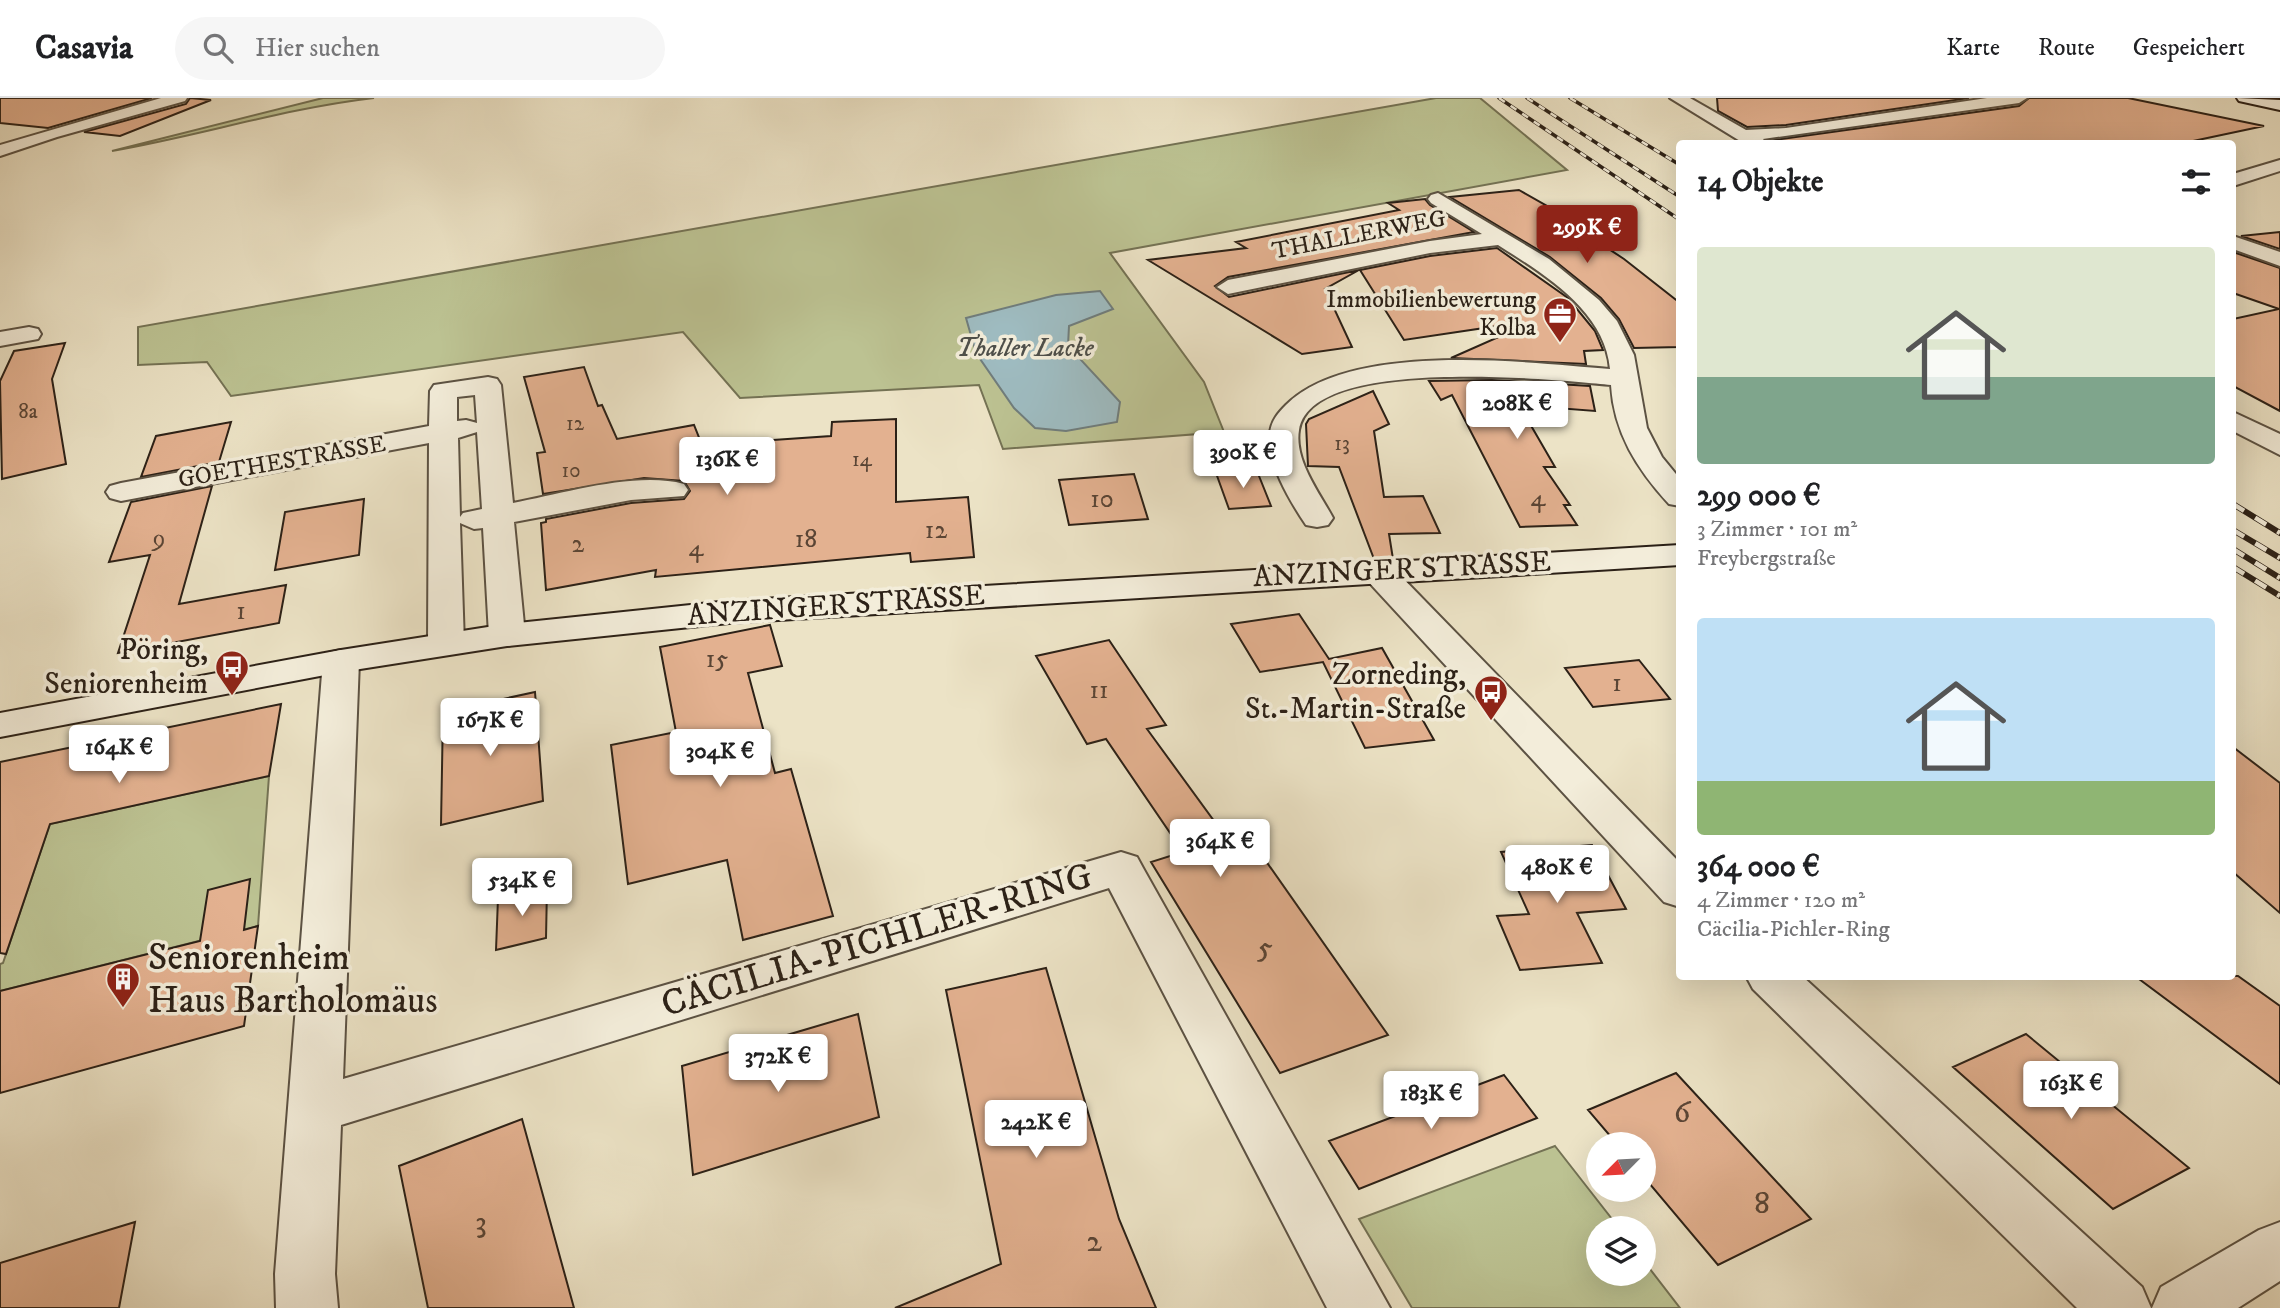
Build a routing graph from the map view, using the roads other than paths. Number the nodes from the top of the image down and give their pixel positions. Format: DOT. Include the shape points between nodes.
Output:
graph roads {
  1 [pos="179,98"];
  2 [pos="1678,98"];
  3 [pos="2019,98"];
  4 [pos="2245,98"];
  5 [pos="2280,105"];
  6 [pos="1752,139"];
  7 [pos="0,151"];
  8 [pos="2280,165"];
  9 [pos="2236,179"];
  10 [pos="1438,199"];
  11 [pos="1502,238"];
  12 [pos="2236,243"];
  13 [pos="2280,259"];
  14 [pos="1228,287"];
  15 [pos="29,334"];
  16 [pos="0,339"];
  17 [pos="1625,377"];
  18 [pos="2236,421"];
  19 [pos="491,423"];
  20 [pos="444,432"];
  21 [pos="2280,446"];
  22 [pos="673,490"];
  23 [pos="121,492"];
  24 [pos="1676,492"];
  25 [pos="498,516"];
  26 [pos="1317,518"];
  27 [pos="445,525"];
  28 [pos="1676,555"];
  29 [pos="1377,571"];
  30 [pos="507,635"];
  31 [pos="446,644"];
  32 [pos="341,661"];
  33 [pos="0,725"];
  34 [pos="1676,887"];
  35 [pos="1774,980"];
  36 [pos="315,1110"];
  37 [pos="2280,1248"];
  38 [pos="307,1308"];
  39 [pos="1359,1308"];
  40 [pos="2120,1308"];
  41 [pos="2183,1308"];
  1 -- 7 [label="street"];
  2 -- 6 [label="street"];
  3 -- 6 [label="street"];
  4 -- 5 [label="street"];
  8 -- 9 [label="street"];
  10 -- 11 [label="street"];
  11 -- 14 [label="street, THALLERWEG" via="1430,247"];
  11 -- 17 [label="street" via="1554,275 1608,323 1619,346"];
  12 -- 13 [label="street"];
  15 -- 16 [label="street"];
  17 -- 24 [label="street" via="1629,416 1641,449"];
  17 -- 26 [label="street" via="1497,369 1400,371 1310,395 1288,420 1285,450"];
  18 -- 21 [label="street"];
  19 -- 20 [label="street, GOETHESTRASSE"];
  19 -- 20 [label="street" via="488,384 443,391"];
  19 -- 25 [label="street"];
  20 -- 23 [label="street, GOETHESTRASSE"];
  20 -- 27 [label="street"];
  22 -- 25 [label="street" via="631,491"];
  25 -- 27 [label="street"];
  25 -- 30 [label="street"];
  27 -- 31 [label="street"];
  28 -- 29 [label="street, ANZINGER STRASSE"];
  29 -- 30 [label="street, ANZINGER STRASSE" via="729,612"];
  29 -- 34 [label="street"];
  30 -- 31 [label="street, ANZINGER STRASSE"];
  31 -- 32 [label="street, ANZINGER STRASSE"];
  32 -- 33 [label="street, ANZINGER STRASSE"];
  32 -- 36 [label="street"];
  35 -- 40 [label="street"];
  36 -- 38 [label="street"];
  36 -- 39 [label="street, CÄCILIA-PICHLER-RING" via="1121,868"];
  37 -- 41 [label="street"];
}
